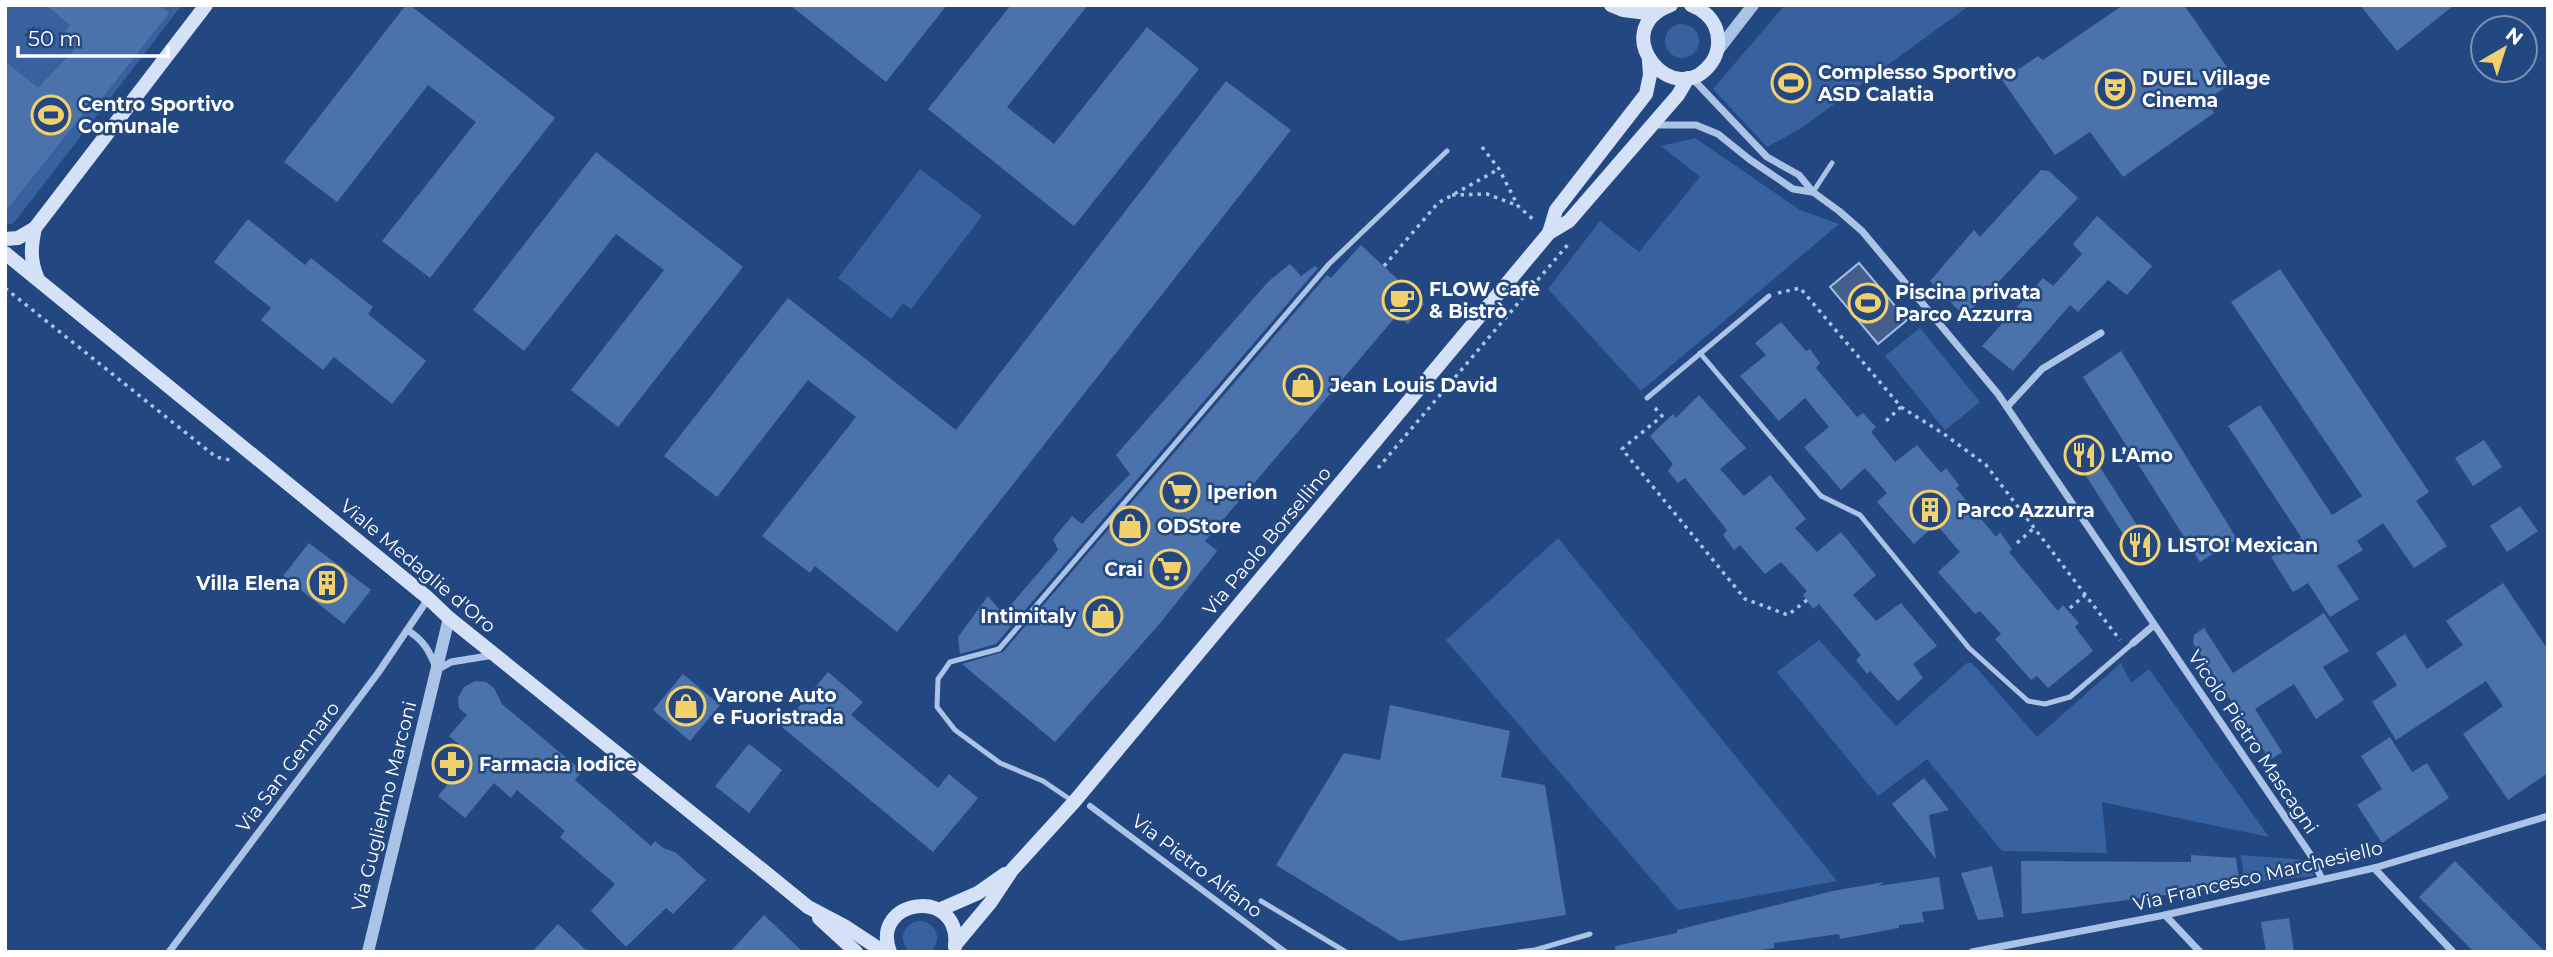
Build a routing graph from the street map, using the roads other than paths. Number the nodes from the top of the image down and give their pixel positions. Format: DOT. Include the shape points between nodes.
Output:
graph roads {
  1 [pos="206,5"];
  2 [pos="1611,5"];
  3 [pos="1671,5"];
  4 [pos="1753,5"];
  5 [pos="1697,6"];
  6 [pos="1655,14"];
  7 [pos="1718,50"];
  8 [pos="1649,61"];
  9 [pos="1690,78"];
  10 [pos="1652,125"];
  11 [pos="1447,151"];
  12 [pos="1832,163"];
  13 [pos="1813,192"];
  14 [pos="35,228"];
  15 [pos="1549,233"];
  16 [pos="5,239"];
  17 [pos="5,253"];
  18 [pos="40,281"];
  19 [pos="1769,296"];
  20 [pos="2102,333"];
  21 [pos="1700,354"];
  22 [pos="1647,398"];
  23 [pos="2007,407"];
  24 [pos="428,598"];
  25 [pos="449,618"];
  26 [pos="2154,625"];
  27 [pos="407,630"];
  28 [pos="2130,646"];
  29 [pos="495,655"];
  30 [pos="437,670"];
  31 [pos="1074,802"];
  32 [pos="1090,806"];
  33 [pos="2548,816"];
  34 [pos="2374,868"];
  35 [pos="1012,870"];
  36 [pos="2322,879"];
  37 [pos="1261,901"];
  38 [pos="808,907"];
  39 [pos="939,910"];
  40 [pos="2165,915"];
  41 [pos="1590,934"];
  42 [pos="954,949"];
  43 [pos="1995,950"];
  44 [pos="169,952"];
  45 [pos="368,952"];
  46 [pos="856,952"];
  47 [pos="884,952"];
  48 [pos="890,952"];
  49 [pos="1285,952"];
  50 [pos="1346,952"];
  51 [pos="1518,952"];
  52 [pos="1972,952"];
  53 [pos="2200,952"];
  54 [pos="2453,952"];
  1 -- 14 [label="main road"];
  2 -- 6 [label="main road"];
  3 -- 6 [label="main road"];
  4 -- 7 [label="street"];
  5 -- 7 [label="main road" via="1716,29"];
  6 -- 8 [label="main road, Via Paolo Borsellino" via="1643,41"];
  7 -- 9 [label="main road, Via Paolo Borsellino" via="1708,67"];
  8 -- 9 [label="main road" via="1666,75"];
  8 -- 15 [label="main road, Via Paolo Borsellino" via="1646,94 1556,210"];
  9 -- 10 [label="main road, Via Paolo Borsellino"];
  9 -- 13 [label="street, Vicolo Pietro Mascagni" via="1767,157 1799,175"];
  10 -- 13 [label="street, Vicolo Pietro Mascagni" via="1696,125 1718,134 1793,189"];
  10 -- 15 [label="main road, Via Paolo Borsellino" via="1569,221"];
  11 -- 31 [label="lane" via="1329,264 999,649 950,662 938,678 937,707 954,730 1000,763 1043,781"];
  12 -- 13 [label="lane"];
  13 -- 23 [label="street, Vicolo Pietro Mascagni" via="1862,231"];
  14 -- 16 [label="main road" via="18,238"];
  14 -- 18 [label="main road" via="31,260"];
  15 -- 31 [label="main road, Via Paolo Borsellino"];
  17 -- 18 [label="main road, Viale Medaglie d'Oro"];
  18 -- 24 [label="main road, Viale Medaglie d'Oro"];
  19 -- 21 [label="lane"];
  20 -- 23 [label="street" via="2042,369"];
  21 -- 22 [label="lane"];
  21 -- 28 [label="lane" via="1822,496 1860,515 1969,648 2028,701 2045,704 2070,697"];
  23 -- 26 [label="street, Vicolo Pietro Mascagni"];
  24 -- 25 [label="main road, Viale Medaglie d'Oro"];
  24 -- 27 [label="street, Via San Gennaro"];
  25 -- 29 [label="main road, Viale Medaglie d'Oro"];
  25 -- 30 [label="street, Via Guglielmo Marconi"];
  26 -- 28 [label="street"];
  26 -- 36 [label="street, Vicolo Pietro Mascagni"];
  27 -- 30 [label="street" via="430,652"];
  27 -- 44 [label="street, Via San Gennaro"];
  29 -- 30 [label="street" via="451,662"];
  29 -- 38 [label="main road, Viale Medaglie d'Oro"];
  30 -- 45 [label="street, Via Guglielmo Marconi"];
  31 -- 35 [label="main road, Via Paolo Borsellino"];
  32 -- 49 [label="street, Via Pietro Alfano"];
  33 -- 34 [label="street, Via Francesco Marchesiello"];
  34 -- 36 [label="street, Via Francesco Marchesiello"];
  34 -- 54 [label="street"];
  35 -- 39 [label="main road, Via Paolo Borsellino" via="978,893"];
  35 -- 42 [label="main road, Via Paolo Borsellino"];
  36 -- 40 [label="street, Via Francesco Marchesiello"];
  37 -- 50 [label="lane, Via Pietro Alfano"];
  38 -- 46 [label="main road, Viale Medaglie d'Oro"];
  38 -- 47 [label="main road, Viale Medaglie d'Oro"];
  39 -- 42 [label="main road" via="952,925"];
  39 -- 48 [label="main road" via="917,905 897,915 887,935"];
  40 -- 43 [label="street, Via Francesco Marchesiello"];
  40 -- 53 [label="street"];
  41 -- 51 [label="lane"];
  43 -- 52 [label="street, Via Francesco Marchesiello"];
}
